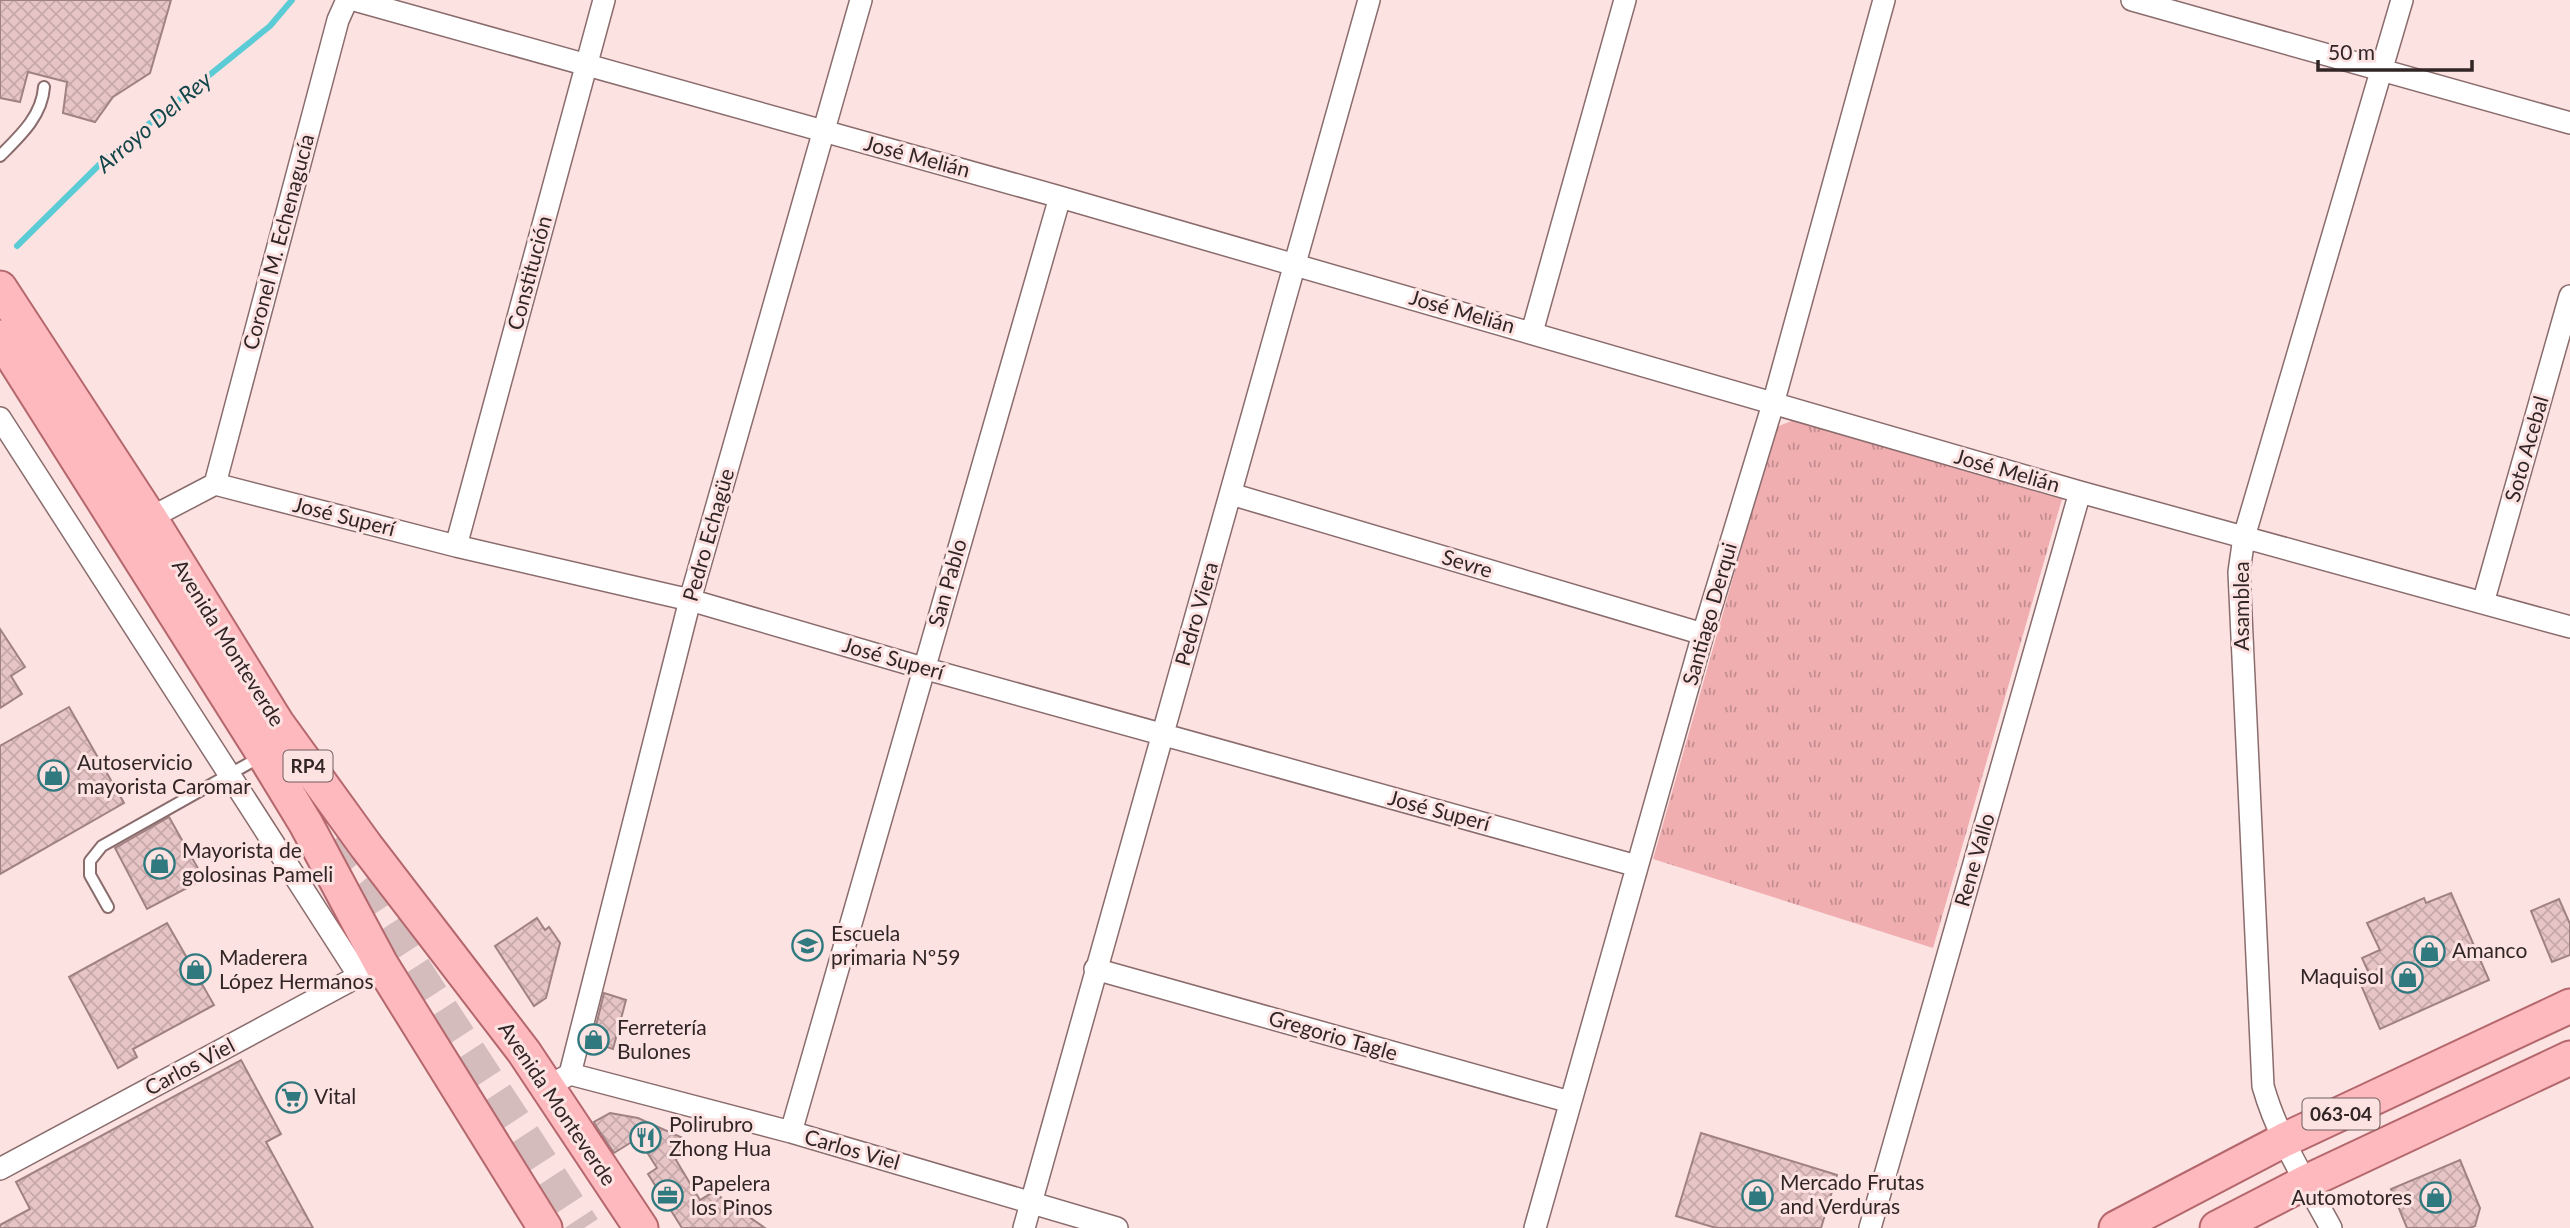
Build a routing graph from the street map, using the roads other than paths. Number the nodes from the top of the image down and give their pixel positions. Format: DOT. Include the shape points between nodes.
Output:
graph roads {
  1 [pos="347,0"];
  2 [pos="354,0"];
  3 [pos="604,0"];
  4 [pos="861,0"];
  5 [pos="1369,0"];
  6 [pos="1625,0"];
  7 [pos="1884,0"];
  8 [pos="2132,0"];
  9 [pos="2402,0"];
  10 [pos="586,65"];
  11 [pos="2383,71"];
  12 [pos="44,87"];
  13 [pos="2570,123"];
  14 [pos="824,131"];
  15 [pos="0,156"];
  16 [pos="1060,197"];
  17 [pos="1294,264"];
  18 [pos="0,288"];
  19 [pos="2570,296"];
  20 [pos="1532,332"];
  21 [pos="0,337"];
  22 [pos="1773,404"];
  23 [pos="0,418"];
  24 [pos="215,484"];
  25 [pos="2080,492"];
  26 [pos="1231,494"];
  27 [pos="150,518"];
  28 [pos="2244,537"];
  29 [pos="456,545"];
  30 [pos="690,600"];
  31 [pos="2483,603"];
  32 [pos="2570,626"];
  33 [pos="1703,634"];
  34 [pos="923,668"];
  35 [pos="1163,735"];
  36 [pos="264,754"];
  37 [pos="228,775"];
  38 [pos="1637,866"];
  39 [pos="108,907"];
  40 [pos="370,970"];
  41 [pos="1095,970"];
  42 [pos="2570,1006"];
  43 [pos="2570,1058"];
  44 [pos="559,1080"];
  45 [pos="1570,1102"];
  46 [pos="791,1132"];
  47 [pos="2284,1140"];
  48 [pos="0,1169"];
  49 [pos="2306,1182"];
  50 [pos="1031,1203"];
  51 [pos="545,1228"];
  52 [pos="641,1228"];
  53 [pos="1024,1228"];
  54 [pos="1117,1228"];
  55 [pos="1535,1228"];
  56 [pos="1870,1228"];
  57 [pos="2116,1228"];
  58 [pos="2217,1228"];
  59 [pos="2331,1228"];
  1 -- 24 [label="street, Coronel M. Echenagucía"];
  2 -- 10 [label="street, José Melián"];
  3 -- 10 [label="street, Constitución"];
  4 -- 14 [label="street, Pedro Echagüe"];
  5 -- 17 [label="street, Pedro Viera"];
  6 -- 20 [label="street"];
  7 -- 22 [label="street, Santiago Derqui"];
  8 -- 11 [label="street"];
  9 -- 11 [label="street, Asamblea"];
  10 -- 14 [label="street, José Melián"];
  10 -- 29 [label="street, Constitución"];
  11 -- 13 [label="street"];
  11 -- 28 [label="street, Asamblea"];
  12 -- 15 [label="lane" via="43,101 30,124"];
  14 -- 16 [label="street, José Melián"];
  14 -- 30 [label="street, Pedro Echagüe"];
  16 -- 17 [label="street, José Melián"];
  16 -- 34 [label="street, San Pablo"];
  17 -- 20 [label="street, José Melián"];
  17 -- 26 [label="street, Pedro Viera"];
  18 -- 27 [label="main road, Avenida Monteverde / RP4"];
  19 -- 31 [label="street, Soto Acebal"];
  20 -- 22 [label="street, José Melián"];
  21 -- 36 [label="main road, Avenida Monteverde / RP4"];
  22 -- 25 [label="street, José Melián"];
  22 -- 33 [label="street, Santiago Derqui"];
  23 -- 37 [label="street"];
  24 -- 27 [label="street"];
  24 -- 29 [label="street, José Superí"];
  25 -- 28 [label="street, José Melián"];
  25 -- 56 [label="street, Rene Vallo"];
  26 -- 33 [label="street, Sevre"];
  26 -- 35 [label="street, Pedro Viera"];
  27 -- 44 [label="main road, Avenida Monteverde / RP4" via="277,723 366,846"];
  28 -- 31 [label="street, José Melián"];
  28 -- 47 [label="street, Asamblea" via="2238,594 2263,1086"];
  29 -- 30 [label="street, José Superí"];
  30 -- 34 [label="street, José Superí"];
  30 -- 44 [label="street, Pedro Echagüe"];
  31 -- 32 [label="street, José Melián"];
  33 -- 38 [label="street, Santiago Derqui"];
  34 -- 35 [label="street, José Superí"];
  34 -- 46 [label="street, San Pablo"];
  35 -- 38 [label="street, José Superí"];
  35 -- 41 [label="street, Pedro Viera"];
  36 -- 37 [label="lane"];
  36 -- 40 [label="main road, Avenida Monteverde / RP4" via="306,824"];
  37 -- 39 [label="lane" via="102,846 90,861 90,875"];
  37 -- 40 [label="street"];
  38 -- 45 [label="street, Santiago Derqui"];
  40 -- 48 [label="street, Carlos Viel"];
  40 -- 51 [label="main road, Avenida Monteverde / RP4"];
  41 -- 45 [label="street, Gregorio Tagle"];
  41 -- 50 [label="street, Pedro Viera"];
  42 -- 47 [label="main road, 063-04"];
  43 -- 49 [label="main road, 063-04"];
  44 -- 46 [label="street, Carlos Viel"];
  44 -- 52 [label="main road, Avenida Monteverde / RP4"];
  45 -- 55 [label="street, Santiago Derqui"];
  46 -- 50 [label="street, Carlos Viel"];
  47 -- 49 [label="street, Asamblea"];
  47 -- 57 [label="main road, 063-04"];
  49 -- 58 [label="main road, 063-04"];
  49 -- 59 [label="street, Asamblea"];
  50 -- 53 [label="street, Pedro Viera"];
  50 -- 54 [label="street, Carlos Viel"];
}
